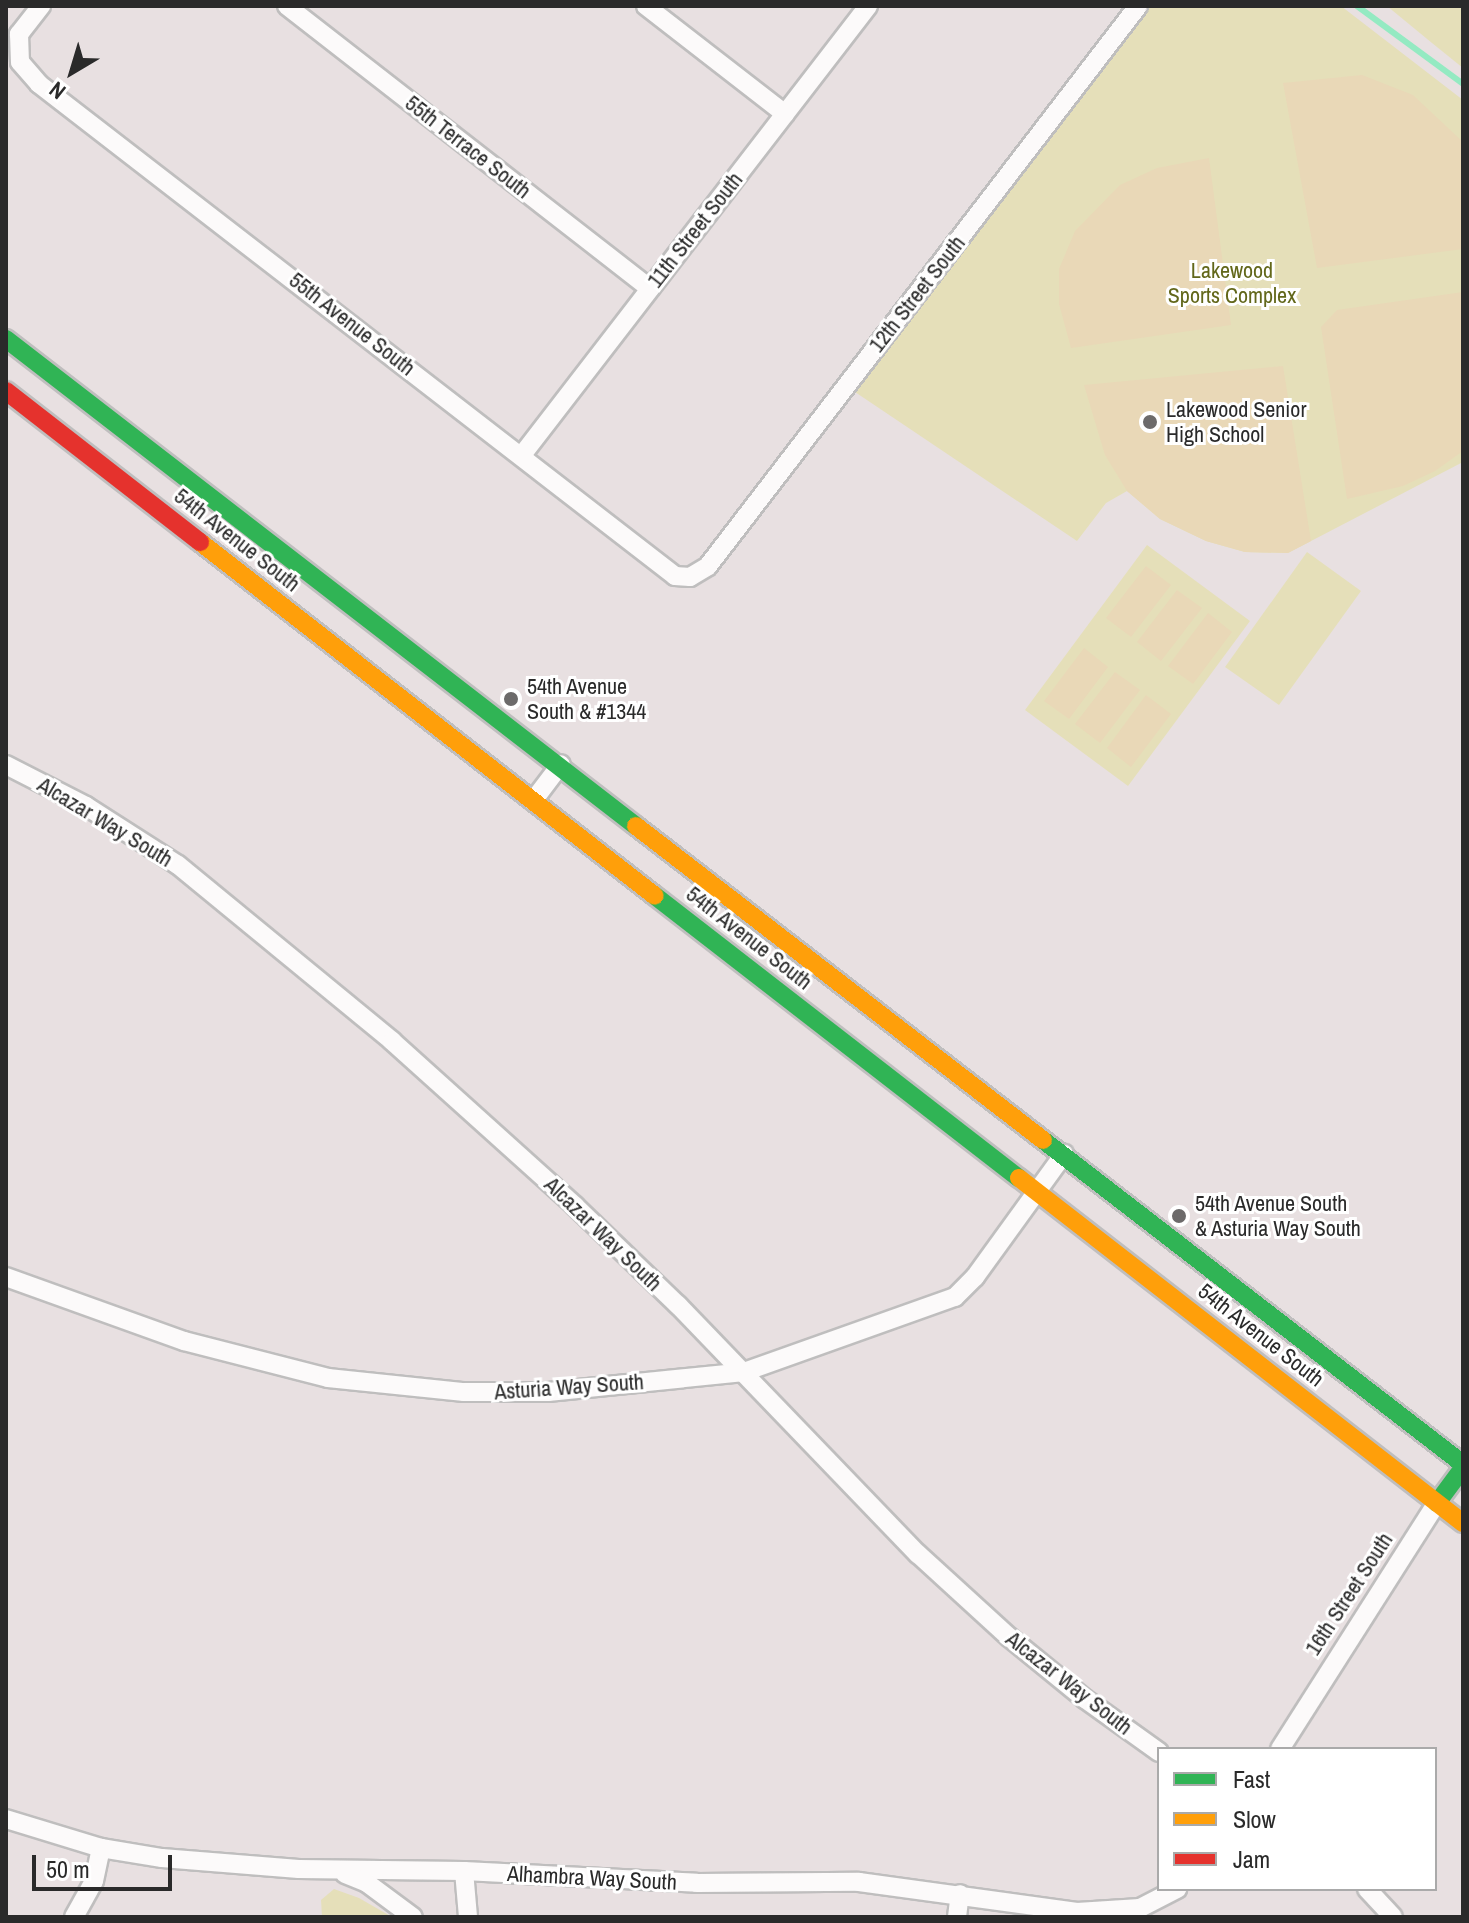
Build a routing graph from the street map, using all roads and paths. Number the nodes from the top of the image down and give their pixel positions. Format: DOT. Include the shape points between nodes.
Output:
graph roads {
  1 [pos="41,6"];
  2 [pos="287,6"];
  3 [pos="646,6"];
  4 [pos="868,6"];
  5 [pos="1138,6"];
  6 [pos="785,114"];
  7 [pos="650,289"];
  8 [pos="6,339"];
  9 [pos="6,391"];
  10 [pos="522,455"];
  11 [pos="690,577"];
  12 [pos="561,764"];
  13 [pos="6,765"];
  14 [pos="533,801"];
  15 [pos="1064,1154"];
  16 [pos="1037,1191"];
  17 [pos="6,1277"];
  18 [pos="744,1372"];
  19 [pos="1463,1466"];
  20 [pos="1437,1503"];
  21 [pos="1463,1523"];
  22 [pos="1281,1747"];
  23 [pos="1157,1751"];
  24 [pos="6,1819"];
  25 [pos="101,1848"];
  26 [pos="335,1870"];
  27 [pos="464,1871"];
  28 [pos="1173,1891"];
  29 [pos="1369,1891"];
  30 [pos="960,1894"];
  31 [pos="74,1917"];
  32 [pos="413,1917"];
  33 [pos="468,1917"];
  34 [pos="957,1917"];
  35 [pos="1393,1917"];
  1 -- 10 [label="street, 55th Avenue South" via="19,34 20,62 39,84"];
  2 -- 7 [label="street, 55th Terrace South"];
  3 -- 6 [label="street"];
  4 -- 6 [label="street, 11th Street South"];
  5 -- 11 [label="street, 12th Street South" via="708,566"];
  6 -- 7 [label="street, 11th Street South"];
  7 -- 10 [label="street, 11th Street South"];
  8 -- 12 [label="main road, 54th Avenue South"];
  9 -- 14 [label="main road, 54th Avenue South"];
  10 -- 11 [label="street, 55th Avenue South" via="675,576"];
  12 -- 14 [label="street"];
  12 -- 15 [label="main road, 54th Avenue South"];
  13 -- 18 [label="street, Alcazar Way South" via="86,806 178,865 265,934 489,1127"];
  14 -- 16 [label="main road, 54th Avenue South"];
  15 -- 16 [label="street, Asturia Way South"];
  15 -- 19 [label="main road, 54th Avenue South"];
  16 -- 18 [label="street, Asturia Way South" via="955,1297"];
  16 -- 20 [label="main road, 54th Avenue South"];
  17 -- 18 [label="street, Asturia Way South" via="184,1341 328,1378 464,1392 548,1392"];
  18 -- 23 [label="street, Alcazar Way South" via="918,1554 1041,1664"];
  19 -- 20 [label="main road, 16th Street South"];
  20 -- 21 [label="main road, 54th Avenue South"];
  20 -- 22 [label="street, 16th Street South"];
  24 -- 25 [label="street, Alhambra Way South"];
  25 -- 26 [label="street, Alhambra Way South" via="162,1858"];
  25 -- 31 [label="street" via="94,1881"];
  26 -- 27 [label="street, Alhambra Way South"];
  26 -- 32 [label="street" via="367,1883"];
  27 -- 30 [label="street, Alhambra Way South" via="697,1883 859,1882"];
  27 -- 33 [label="street"];
  28 -- 30 [label="street, Alhambra Way South" via="1140,1908 1089,1912"];
  29 -- 35 [label="street"];
  30 -- 34 [label="street"];
}
